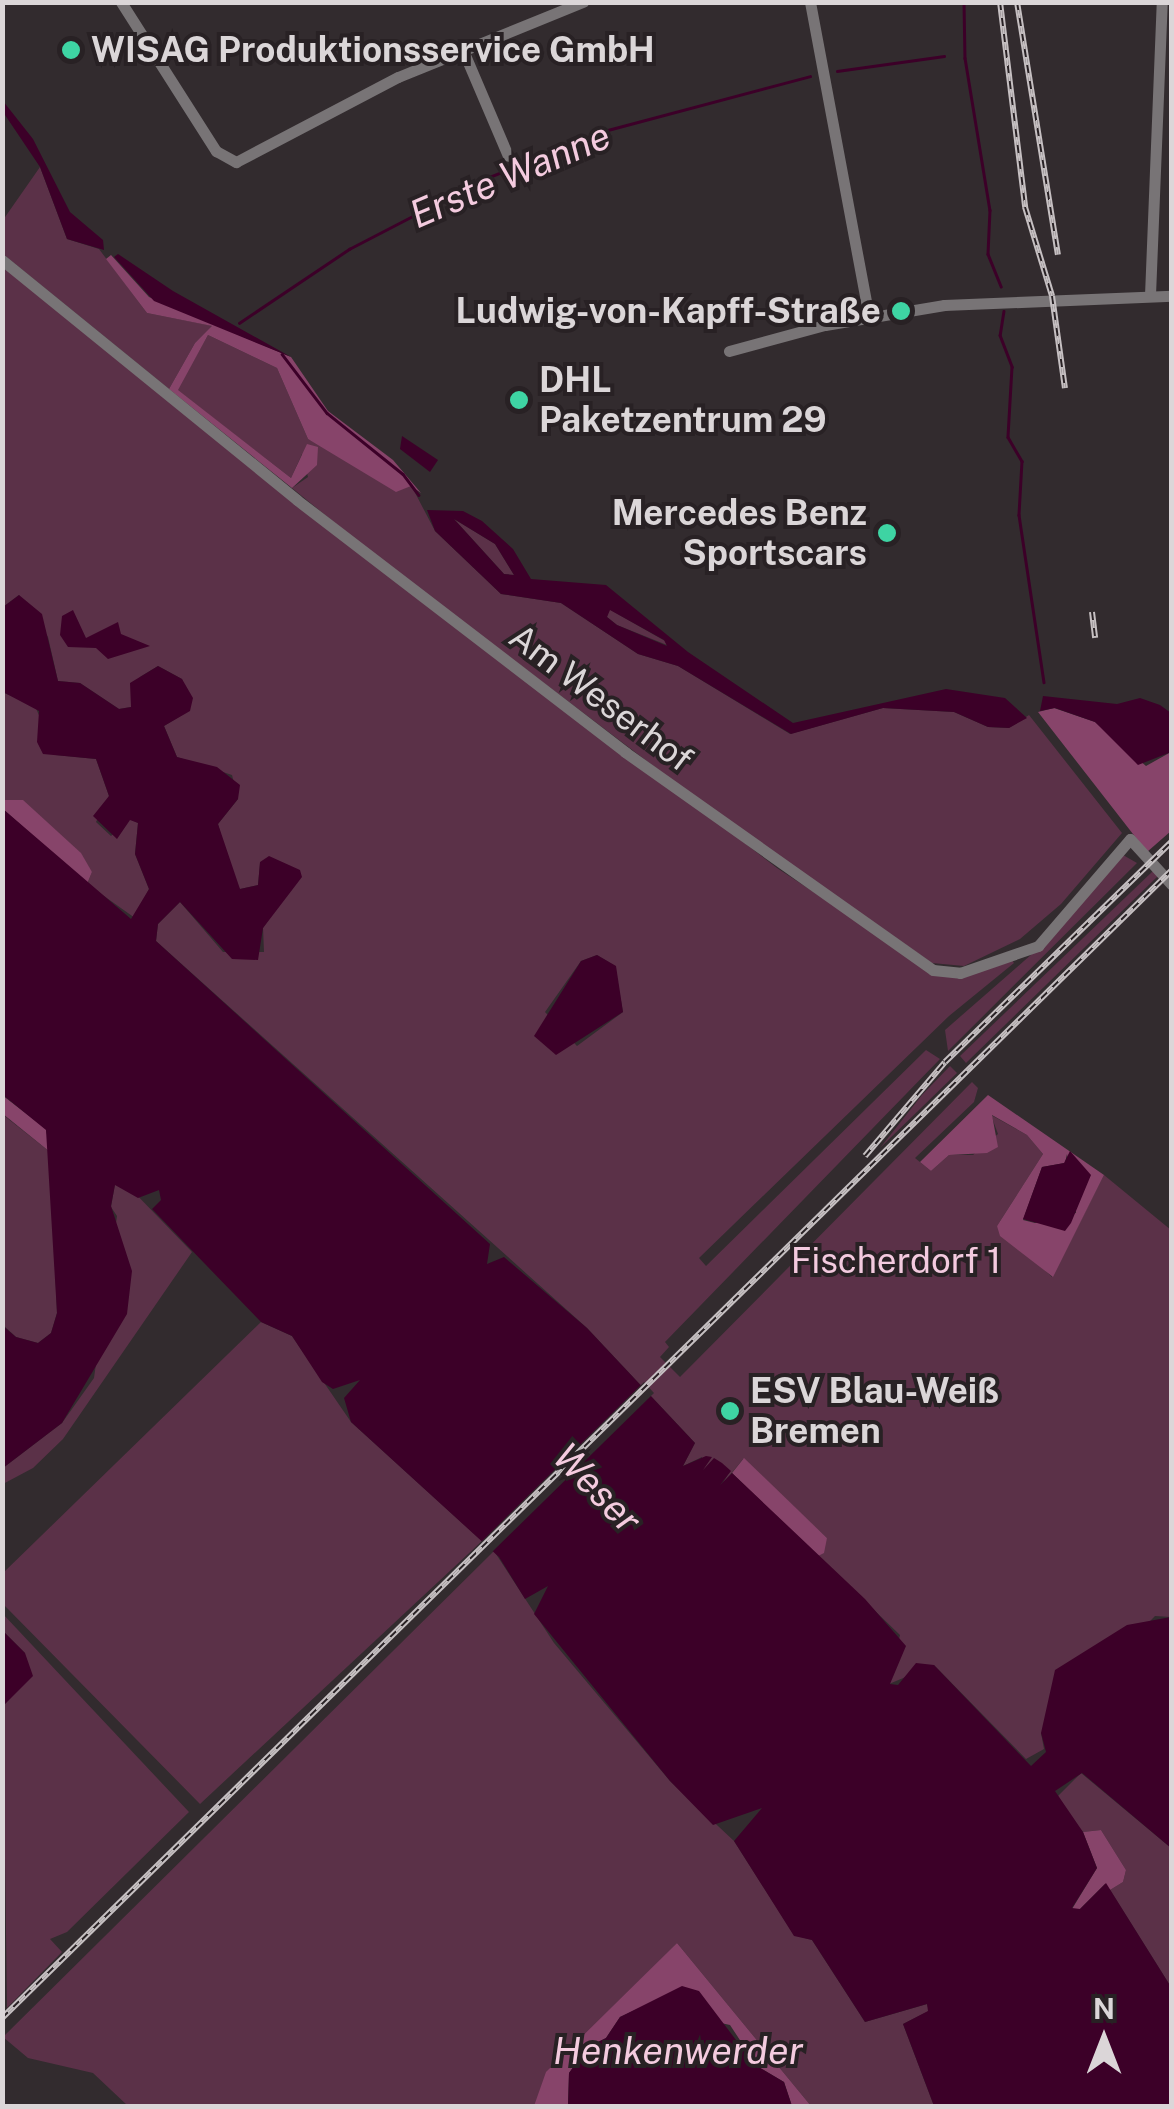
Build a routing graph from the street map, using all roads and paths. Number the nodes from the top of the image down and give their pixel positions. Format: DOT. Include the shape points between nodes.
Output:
graph roads {
  1 [pos="121,2"];
  2 [pos="584,2"];
  3 [pos="810,2"];
  4 [pos="1162,2"];
  5 [pos="462,48"];
  6 [pos="508,156"];
  7 [pos="2,260"];
  8 [pos="1150,295"];
  9 [pos="1172,296"];
  10 [pos="869,316"];
  11 [pos="729,351"];
  12 [pos="1172,885"];
  1 -- 5 [label="street" via="225,159 247,159"];
  2 -- 5 [label="street"];
  3 -- 10 [label="street"];
  4 -- 8 [label="street"];
  5 -- 6 [label="street"];
  7 -- 12 [label="street, Am Weserhof" via="625,752 933,970 960,972 1038,946 1130,839"];
  8 -- 9 [label="street"];
  8 -- 10 [label="street" via="999,299"];
  10 -- 11 [label="street"];
}
